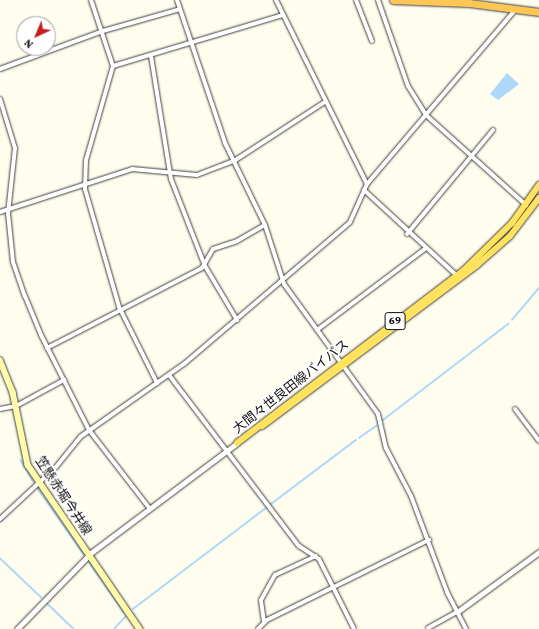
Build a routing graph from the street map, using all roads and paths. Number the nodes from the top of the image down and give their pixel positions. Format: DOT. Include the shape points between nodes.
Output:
graph roads {
  1 [pos="91,0"];
  2 [pos="177,0"];
  3 [pos="276,0"];
  4 [pos="356,0"];
  5 [pos="378,0"];
  6 [pos="393,0"];
  7 [pos="448,1"];
  8 [pos="517,8"];
  9 [pos="180,9"];
  10 [pos="539,12"];
  11 [pos="283,15"];
  12 [pos="103,31"];
  13 [pos="372,41"];
  14 [pos="191,44"];
  15 [pos="150,56"];
  16 [pos="113,66"];
  17 [pos="0,68"];
  18 [pos="0,100"];
  19 [pos="325,102"];
  20 [pos="426,115"];
  21 [pos="493,130"];
  22 [pos="470,157"];
  23 [pos="234,160"];
  24 [pos="169,174"];
  25 [pos="367,184"];
  26 [pos="539,185"];
  27 [pos="85,187"];
  28 [pos="364,190"];
  29 [pos="539,198"];
  30 [pos="526,205"];
  31 [pos="8,210"];
  32 [pos="0,212"];
  33 [pos="265,225"];
  34 [pos="407,234"];
  35 [pos="425,249"];
  36 [pos="206,266"];
  37 [pos="456,276"];
  38 [pos="282,280"];
  39 [pos="120,310"];
  40 [pos="237,320"];
  41 [pos="317,330"];
  42 [pos="47,348"];
  43 [pos="0,360"];
  44 [pos="342,364"];
  45 [pos="170,375"];
  46 [pos="64,380"];
  47 [pos="157,383"];
  48 [pos="16,406"];
  49 [pos="0,409"];
  50 [pos="515,409"];
  51 [pos="89,430"];
  52 [pos="539,441"];
  53 [pos="237,443"];
  54 [pos="226,451"];
  55 [pos="38,481"];
  56 [pos="150,509"];
  57 [pos="0,519"];
  58 [pos="429,540"];
  59 [pos="539,552"];
  60 [pos="89,555"];
  61 [pos="316,556"];
  62 [pos="333,587"];
  63 [pos="457,612"];
  64 [pos="261,626"];
  65 [pos="428,628"];
  66 [pos="17,629"];
  67 [pos="140,629"];
  68 [pos="354,629"];
  69 [pos="466,629"];
  1 -- 12 [label="street"];
  2 -- 9 [label="street"];
  3 -- 11 [label="street"];
  4 -- 13 [label="street"];
  5 -- 20 [label="street" via="408,86"];
  6 -- 7 [label="highway"];
  7 -- 8 [label="highway"];
  8 -- 10 [label="highway"];
  8 -- 20 [label="street"];
  9 -- 12 [label="street"];
  9 -- 14 [label="street"];
  11 -- 14 [label="street"];
  11 -- 19 [label="street"];
  12 -- 16 [label="street"];
  12 -- 17 [label="street"];
  14 -- 15 [label="street"];
  14 -- 23 [label="street"];
  15 -- 16 [label="street"];
  15 -- 24 [label="street"];
  16 -- 27 [label="street" via="86,160"];
  18 -- 31 [label="street" via="15,148"];
  19 -- 23 [label="street"];
  19 -- 25 [label="street"];
  20 -- 22 [label="street"];
  20 -- 25 [label="street"];
  21 -- 22 [label="street"];
  22 -- 30 [label="street"];
  22 -- 34 [label="street"];
  23 -- 24 [label="street" via="194,175"];
  23 -- 33 [label="street"];
  24 -- 27 [label="street" via="132,169"];
  24 -- 36 [label="street"];
  25 -- 28 [label="street"];
  26 -- 30 [label="main road, 大間々世良田線バイパス / 69"];
  27 -- 31 [label="street"];
  27 -- 39 [label="street"];
  28 -- 34 [label="street"];
  28 -- 38 [label="street" via="350,222"];
  29 -- 44 [label="main road, 大間々世良田線バイパス / 69" via="491,254"];
  30 -- 37 [label="main road, 大間々世良田線バイパス / 69" via="495,241"];
  31 -- 32 [label="street"];
  31 -- 42 [label="street" via="13,262"];
  33 -- 36 [label="street" via="237,241 213,249"];
  33 -- 38 [label="street"];
  34 -- 35 [label="street"];
  35 -- 37 [label="street"];
  35 -- 41 [label="street"];
  36 -- 39 [label="street"];
  36 -- 40 [label="street"];
  37 -- 44 [label="main road, 大間々世良田線バイパス / 69"];
  38 -- 40 [label="street"];
  38 -- 41 [label="street"];
  39 -- 42 [label="street"];
  39 -- 47 [label="street"];
  40 -- 45 [label="street"];
  41 -- 44 [label="street"];
  42 -- 46 [label="street"];
  43 -- 48 [label="main road, 笠懸赤堀今井線"];
  44 -- 53 [label="main road, 大間々世良田線バイパス / 69"];
  44 -- 58 [label="street" via="378,414 386,448 409,490"];
  45 -- 47 [label="street"];
  45 -- 54 [label="street"];
  46 -- 48 [label="street"];
  46 -- 51 [label="street"];
  47 -- 51 [label="street"];
  48 -- 49 [label="street"];
  48 -- 55 [label="main road, 笠懸赤堀今井線" via="24,456"];
  50 -- 52 [label="street"];
  51 -- 55 [label="street" via="56,467"];
  51 -- 56 [label="street"];
  53 -- 54 [label="street"];
  54 -- 56 [label="street"];
  54 -- 61 [label="street" via="300,548"];
  55 -- 57 [label="street"];
  55 -- 60 [label="main road, 笠懸赤堀今井線"];
  56 -- 60 [label="street"];
  58 -- 62 [label="street"];
  58 -- 63 [label="street"];
  59 -- 63 [label="street"];
  60 -- 66 [label="street"];
  60 -- 67 [label="main road, 笠懸赤堀今井線"];
  61 -- 62 [label="street"];
  61 -- 64 [label="street" via="275,575 260,603"];
  62 -- 64 [label="street"];
  62 -- 68 [label="street"];
  63 -- 65 [label="street"];
  63 -- 69 [label="street"];
}
